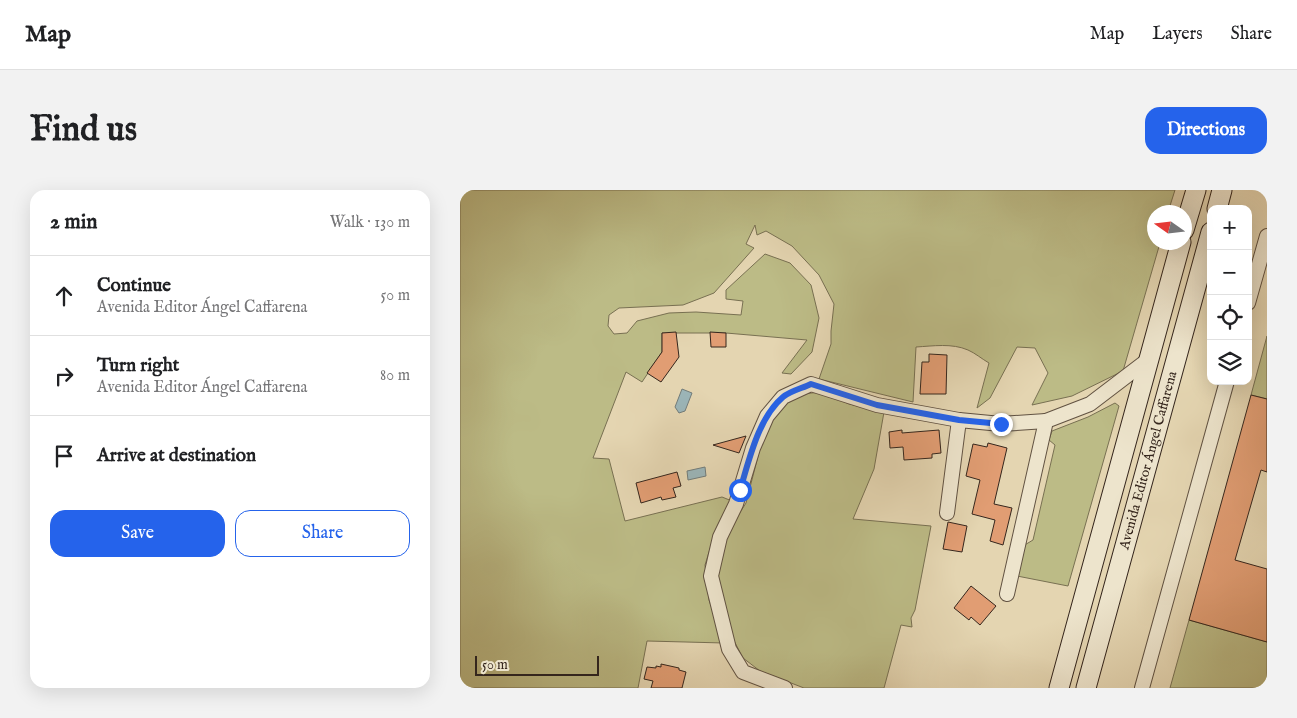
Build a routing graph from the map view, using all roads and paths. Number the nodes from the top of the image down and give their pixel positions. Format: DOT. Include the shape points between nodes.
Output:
graph roads {
  1 [pos="1196,190"];
  2 [pos="1222,190"];
  3 [pos="1192,205"];
  4 [pos="1218,205"];
  5 [pos="1267,236"];
  6 [pos="1207,247"];
  7 [pos="1179,250"];
  8 [pos="1250,295"];
  9 [pos="1149,359"];
  10 [pos="1226,385"];
  11 [pos="959,420"];
  12 [pos="1046,421"];
  13 [pos="947,512"];
  14 [pos="1007,594"];
  15 [pos="785,688"];
  16 [pos="1059,688"];
  17 [pos="1086,688"];
  18 [pos="1142,688"];
  1 -- 3 [label="main road"];
  2 -- 4 [label="main road"];
  5 -- 8 [label="street"];
  6 -- 17 [label="main road, Avenida Editor Ángel Caffarena"];
  7 -- 9 [label="main road, Avenida Editor Ángel Caffarena"];
  9 -- 12 [label="street, Avenida Editor Ángel Caffarena" via="1090,404"];
  9 -- 16 [label="main road, Avenida Editor Ángel Caffarena"];
  10 -- 18 [label="street"];
  11 -- 12 [label="street, Avenida Editor Ángel Caffarena" via="1001,424"];
  11 -- 13 [label="street"];
  11 -- 15 [label="street, Avenida Editor Ángel Caffarena" via="877,405 811,384 783,397 767,416 753,448 736,504 720,537 711,576 729,649 743,672"];
  12 -- 14 [label="street"];
}
